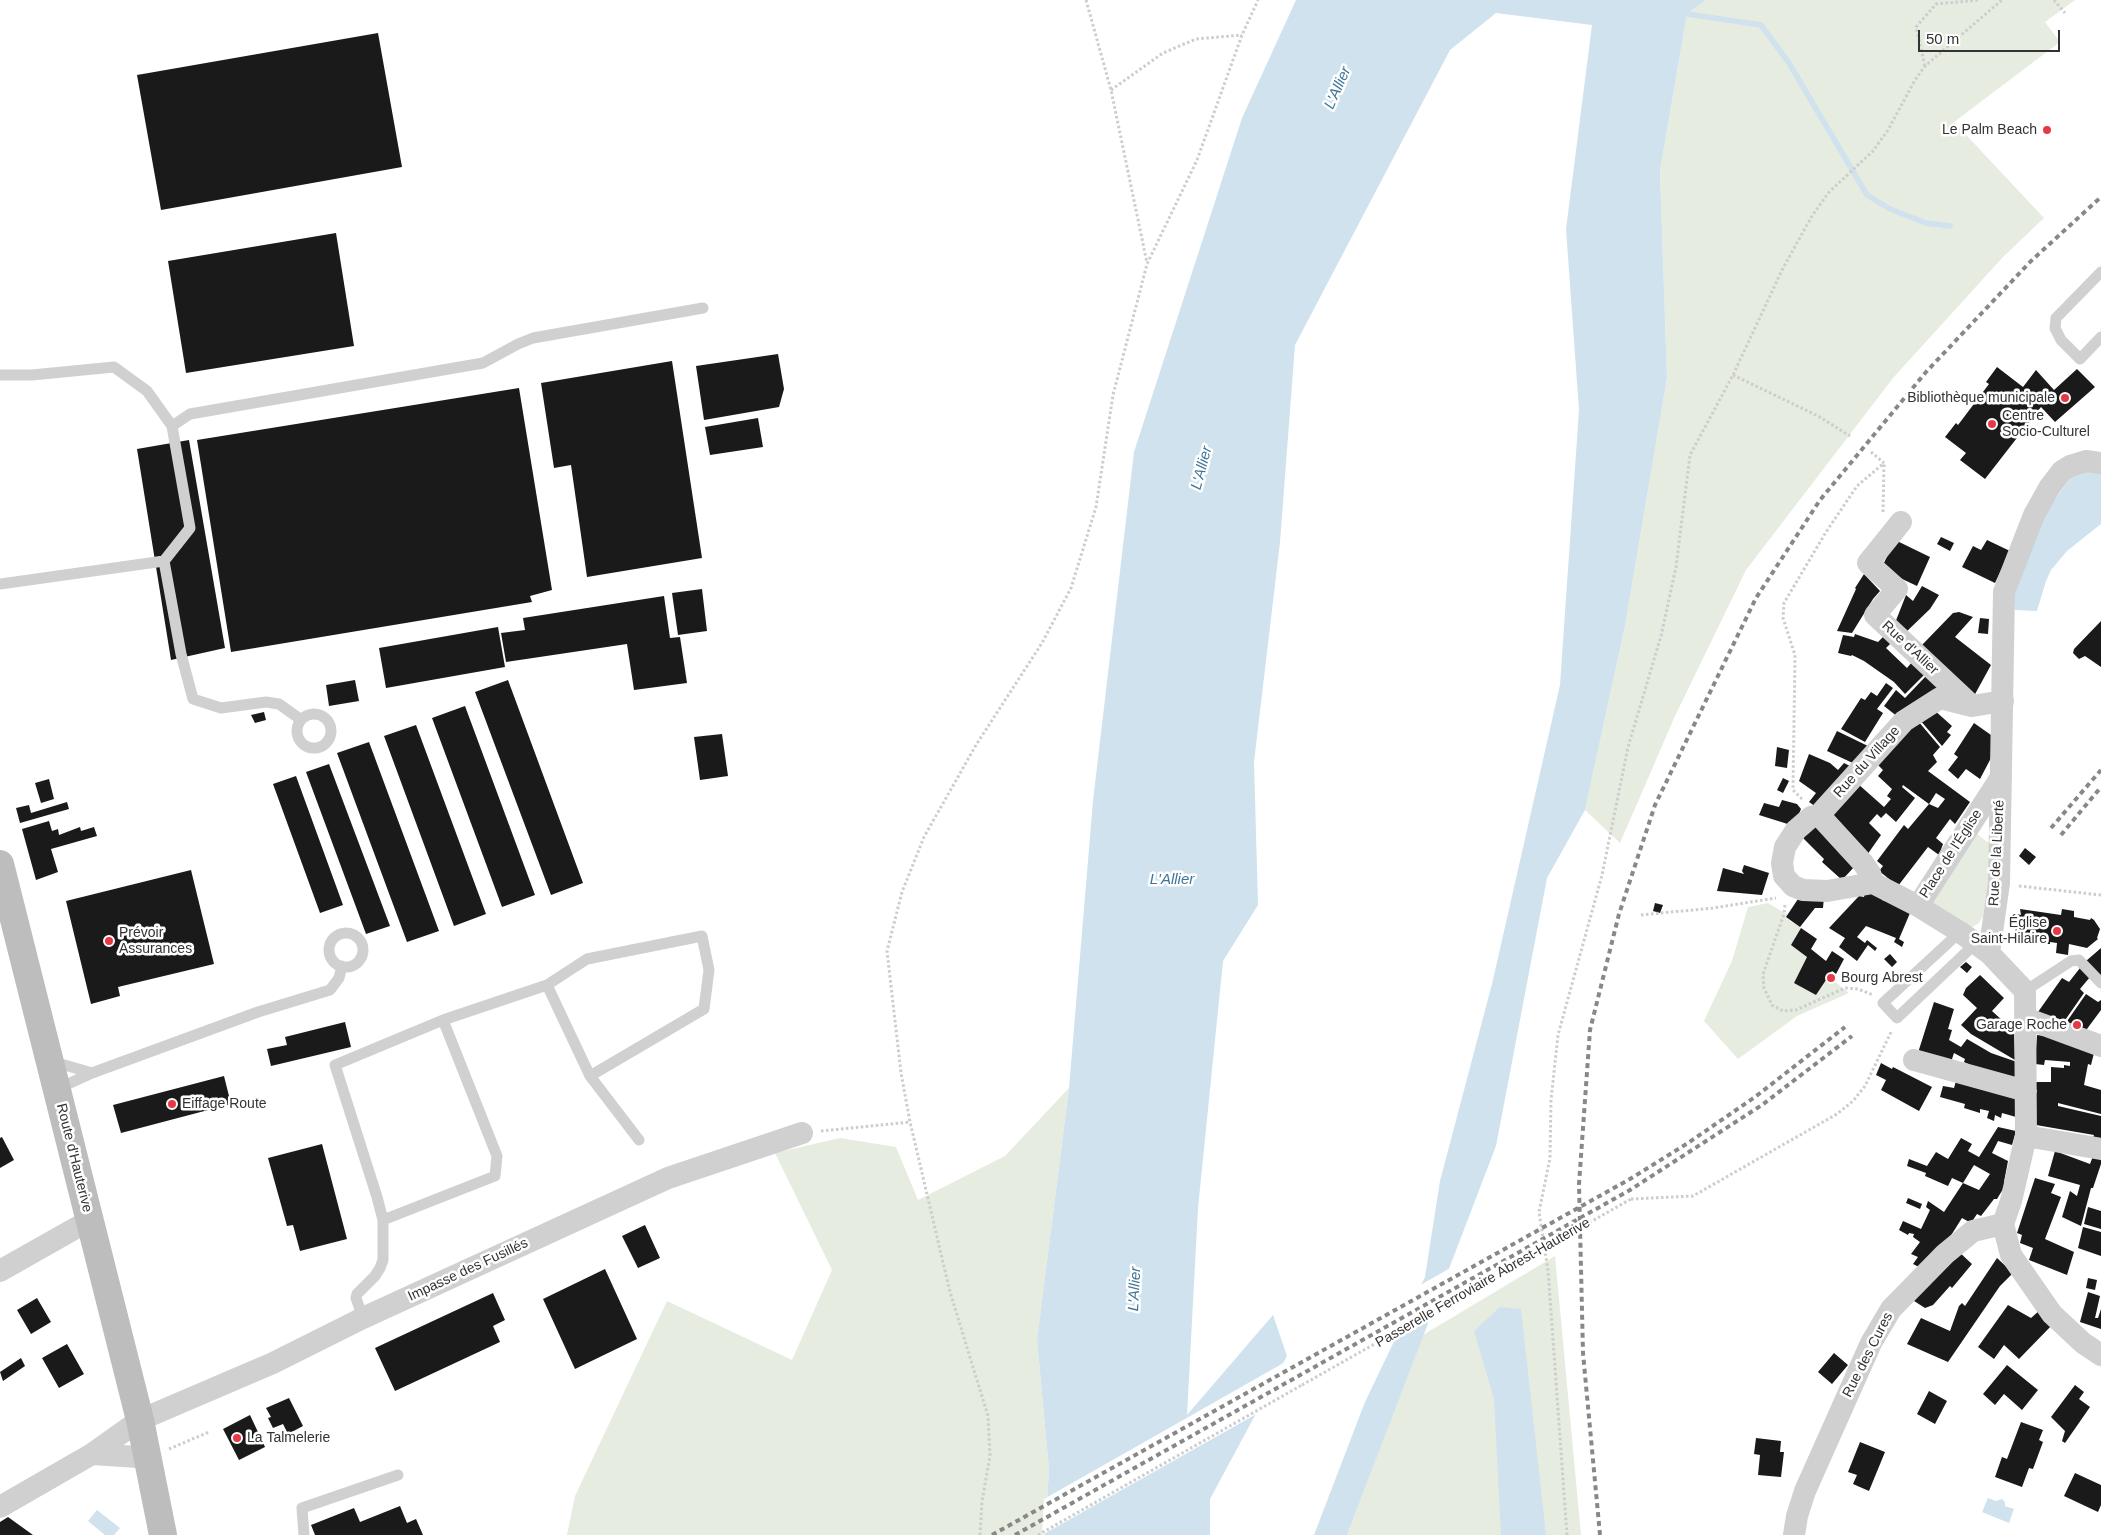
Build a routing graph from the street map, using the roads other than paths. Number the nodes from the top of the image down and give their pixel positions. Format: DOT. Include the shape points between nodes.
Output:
graph roads {
  1 [pos="2101,272"];
  2 [pos="703,308"];
  3 [pos="2101,337"];
  4 [pos="0,375"];
  5 [pos="172,426"];
  6 [pos="2101,463"];
  7 [pos="1901,522"];
  8 [pos="164,561"];
  9 [pos="0,584"];
  10 [pos="2003,701"];
  11 [pos="1972,706"];
  12 [pos="300,719"];
  13 [pos="2001,777"];
  14 [pos="1819,815"];
  15 [pos="0,864"];
  16 [pos="1873,883"];
  17 [pos="6,905"];
  18 [pos="1918,906"];
  19 [pos="1975,943"];
  20 [pos="342,966"];
  21 [pos="2101,983"];
  22 [pos="547,985"];
  23 [pos="2025,991"];
  24 [pos="2025,1018"];
  25 [pos="443,1020"];
  26 [pos="2101,1046"];
  27 [pos="50,1060"];
  28 [pos="1914,1060"];
  29 [pos="92,1073"];
  30 [pos="590,1076"];
  31 [pos="57,1090"];
  32 [pos="2026,1091"];
  33 [pos="802,1133"];
  34 [pos="2026,1136"];
  35 [pos="639,1140"];
  36 [pos="2101,1149"];
  37 [pos="90,1220"];
  38 [pos="382,1220"];
  39 [pos="2003,1224"];
  40 [pos="0,1271"];
  41 [pos="362,1318"];
  42 [pos="2101,1355"];
  43 [pos="140,1420"];
  44 [pos="92,1454"];
  45 [pos="148,1455"];
  46 [pos="398,1475"];
  47 [pos="0,1506"];
  48 [pos="164,1535"];
  49 [pos="304,1535"];
  50 [pos="1794,1535"];
  1 -- 3 [label="lane" via="2056,318 2055,328 2061,340 2080,359"];
  2 -- 5 [label="lane" via="533,338 482,363 190,414"];
  4 -- 5 [label="lane" via="40,375 114,367 147,390"];
  5 -- 8 [label="lane" via="190,528"];
  6 -- 10 [label="street, Rue de la Liberté" via="2086,461 2062,471 2034,515 2004,592"];
  7 -- 11 [label="street, Rue d'Allier" via="1868,563 1897,589 1875,615"];
  8 -- 9 [label="lane"];
  8 -- 12 [label="lane" via="192,699 221,708 266,702 279,704"];
  10 -- 11 [label="street, Rue du Village"];
  10 -- 13 [label="street, Rue de la Liberté"];
  11 -- 14 [label="street, Rue du Village" via="1940,698 1904,721"];
  13 -- 18 [label="street, Place de l'Église"];
  13 -- 19 [label="street, Rue de la Liberté" via="1998,883"];
  14 -- 16 [label="street" via="1863,863"];
  14 -- 16 [label="street, Rue du Village" via="1811,817 1796,830 1785,847 1782,863 1789,892 1827,891"];
  15 -- 17 [label="main road, Route d'Hauterive"];
  16 -- 18 [label="street"];
  17 -- 27 [label="main road, Route d'Hauterive"];
  18 -- 19 [label="street"];
  19 -- 19 [label="lane" via="1897,1018 1883,1003"];
  19 -- 23 [label="street"];
  20 -- 29 [label="lane" via="340,978 330,990 258,1012"];
  21 -- 23 [label="lane" via="2079,960 2071,961"];
  22 -- 25 [label="lane"];
  22 -- 30 [label="lane"];
  22 -- 30 [label="lane" via="587,959 702,936 709,970 704,1010"];
  23 -- 24 [label="street"];
  24 -- 26 [label="street"];
  24 -- 32 [label="street"];
  25 -- 38 [label="lane" via="335,1066"];
  25 -- 38 [label="lane" via="497,1156 495,1176"];
  27 -- 29 [label="lane"];
  27 -- 31 [label="main road, Route d'Hauterive"];
  28 -- 32 [label="street"];
  29 -- 31 [label="lane"];
  30 -- 35 [label="lane"];
  31 -- 37 [label="main road, Route d'Hauterive"];
  32 -- 34 [label="street"];
  33 -- 41 [label="street, Impasse des Fusillés" via="668,1178"];
  34 -- 36 [label="street"];
  34 -- 39 [label="street"];
  37 -- 40 [label="street"];
  37 -- 43 [label="main road, Route d'Hauterive"];
  38 -- 41 [label="lane" via="383,1260 375,1276 356,1298"];
  39 -- 42 [label="street" via="2011,1254 2046,1306 2083,1343"];
  39 -- 50 [label="street, Rue des Cures" via="1973,1231 1891,1308 1871,1343 1805,1490"];
  41 -- 43 [label="street, Impasse des Fusillés" via="273,1363"];
  43 -- 44 [label="street, Impasse des Fusillés"];
  43 -- 45 [label="main road, Route d'Hauterive"];
  44 -- 45 [label="street"];
  44 -- 47 [label="street, Impasse des Fusillés"];
  45 -- 48 [label="main road, Route d'Hauterive"];
  46 -- 49 [label="lane" via="302,1508"];
}
